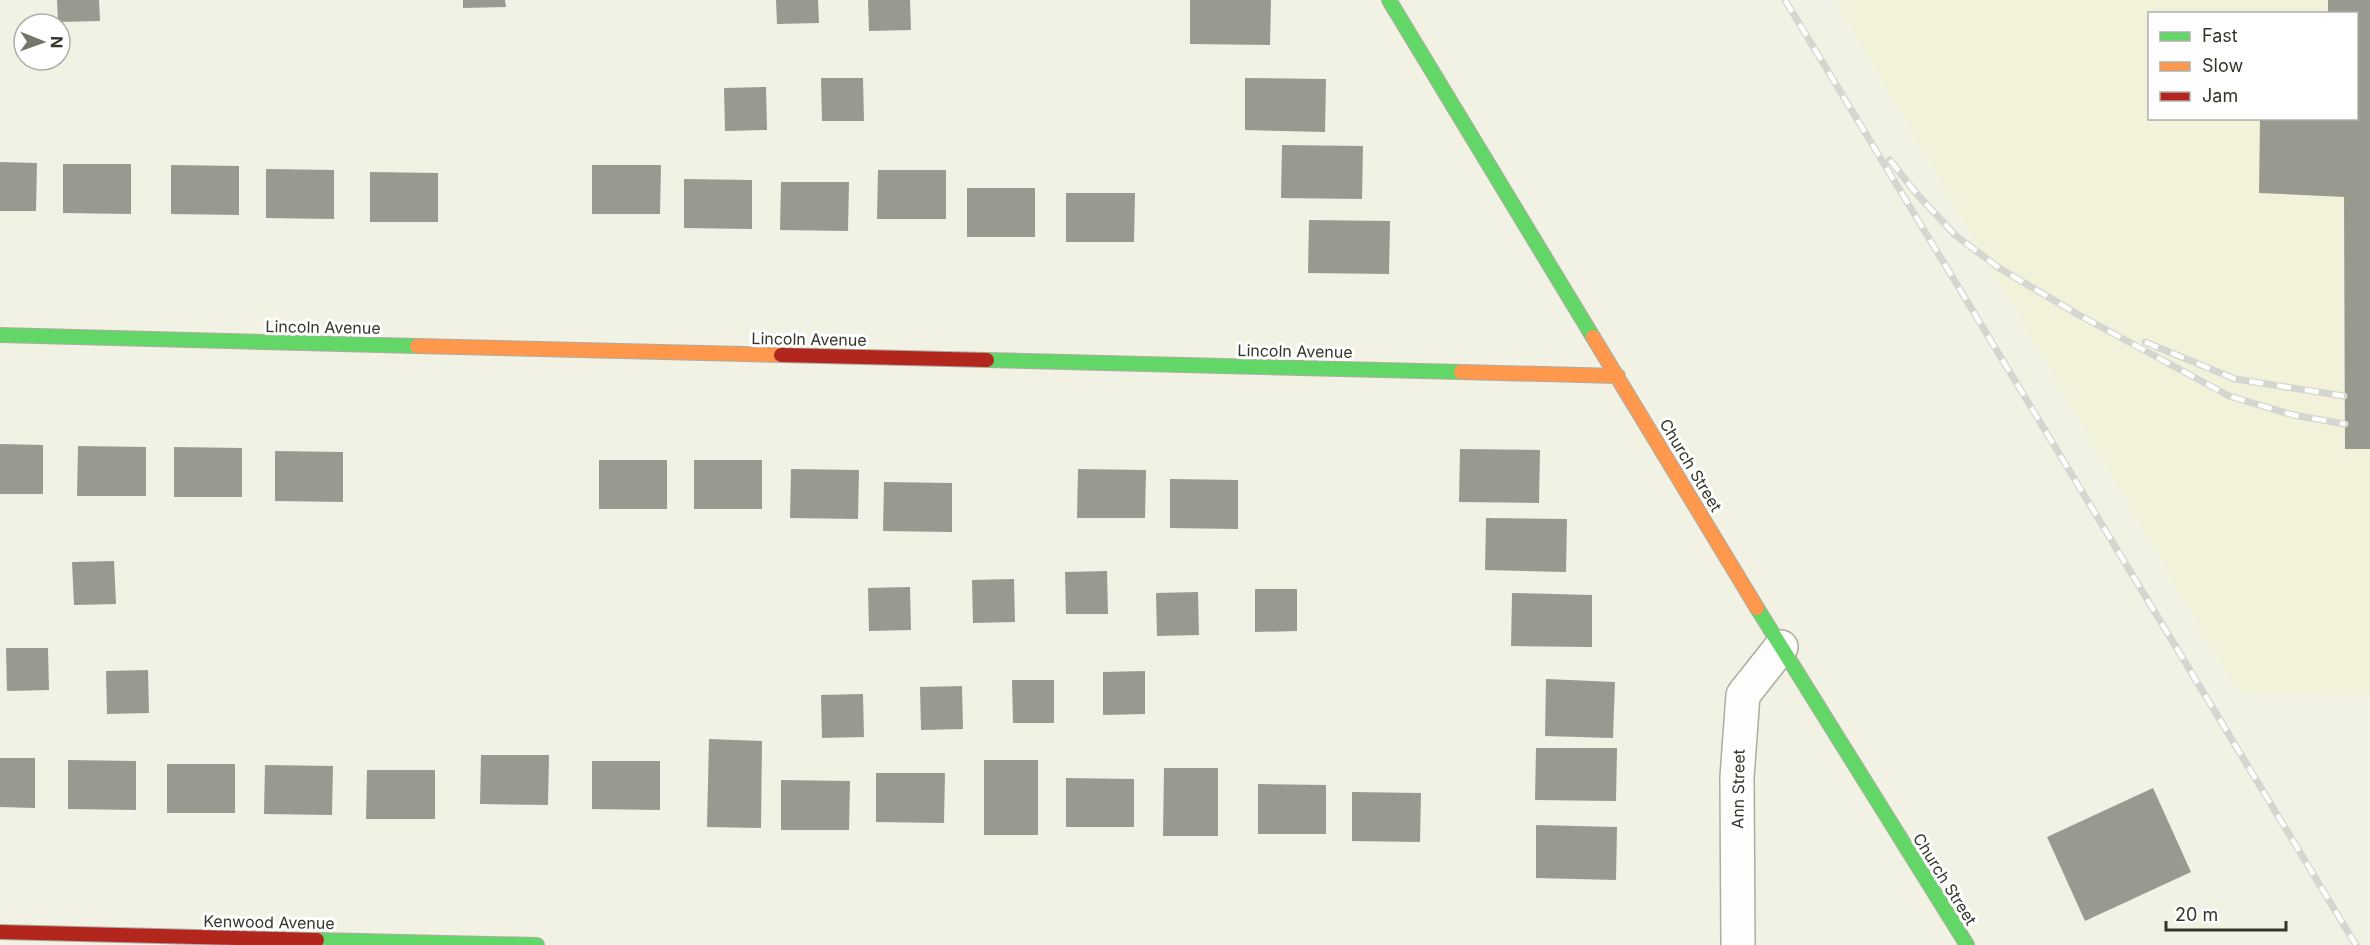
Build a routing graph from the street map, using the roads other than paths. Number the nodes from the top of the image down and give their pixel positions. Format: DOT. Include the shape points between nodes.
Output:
graph roads {
  1 [pos="1389,0"];
  2 [pos="0,335"];
  3 [pos="1618,376"];
  4 [pos="1781,647"];
  5 [pos="0,932"];
  6 [pos="537,945"];
  7 [pos="1738,945"];
  8 [pos="1967,945"];
  1 -- 3 [label="street, Church Street"];
  2 -- 3 [label="street, Lincoln Avenue"];
  3 -- 4 [label="street, Church Street"];
  4 -- 7 [label="street, Ann Street" via="1743,695 1737,777"];
  4 -- 8 [label="street, Church Street"];
  5 -- 6 [label="street, Kenwood Avenue"];
}
